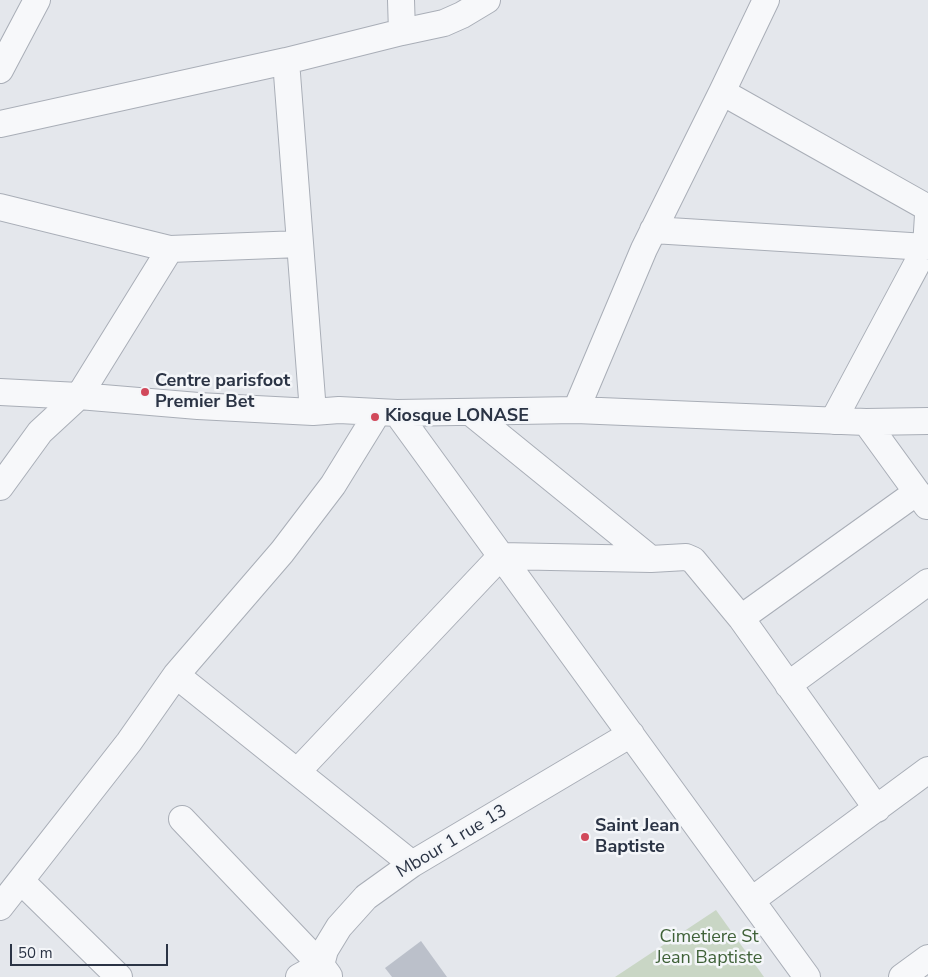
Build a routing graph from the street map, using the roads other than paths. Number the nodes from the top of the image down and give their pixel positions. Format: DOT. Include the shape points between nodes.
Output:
graph roads {
  1 [pos="38,0"];
  2 [pos="401,0"];
  3 [pos="488,0"];
  4 [pos="766,0"];
  5 [pos="402,32"];
  6 [pos="286,61"];
  7 [pos="0,70"];
  8 [pos="722,92"];
  9 [pos="0,124"];
  10 [pos="0,207"];
  11 [pos="928,208"];
  12 [pos="928,215"];
  13 [pos="653,230"];
  14 [pos="300,244"];
  15 [pos="926,247"];
  16 [pos="170,249"];
  17 [pos="0,392"];
  18 [pos="79,396"];
  19 [pos="576,410"];
  20 [pos="313,412"];
  21 [pos="388,412"];
  22 [pos="470,412"];
  23 [pos="834,421"];
  24 [pos="928,421"];
  25 [pos="866,422"];
  26 [pos="0,487"];
  27 [pos="923,499"];
  28 [pos="501,556"];
  29 [pos="651,559"];
  30 [pos="928,582"];
  31 [pos="741,618"];
  32 [pos="176,675"];
  33 [pos="788,685"];
  34 [pos="631,734"];
  35 [pos="928,770"];
  36 [pos="297,772"];
  37 [pos="877,809"];
  38 [pos="182,819"];
  39 [pos="412,864"];
  40 [pos="21,881"];
  41 [pos="752,900"];
  42 [pos="0,907"];
  43 [pos="928,958"];
  44 [pos="316,973"];
  45 [pos="119,977"];
  46 [pos="807,977"];
  47 [pos="902,977"];
  1 -- 7 [label="street"];
  2 -- 5 [label="street"];
  3 -- 5 [label="street" via="444,23"];
  4 -- 8 [label="street"];
  5 -- 6 [label="street"];
  6 -- 9 [label="street"];
  6 -- 14 [label="street"];
  8 -- 11 [label="street"];
  8 -- 13 [label="street"];
  10 -- 16 [label="street"];
  12 -- 15 [label="street"];
  13 -- 15 [label="street"];
  13 -- 19 [label="street"];
  14 -- 16 [label="street"];
  14 -- 20 [label="street"];
  15 -- 23 [label="street"];
  16 -- 18 [label="street"];
  17 -- 18 [label="street"];
  18 -- 20 [label="street"];
  18 -- 26 [label="street" via="40,432"];
  19 -- 22 [label="street"];
  19 -- 23 [label="street"];
  20 -- 21 [label="street"];
  21 -- 22 [label="street"];
  21 -- 28 [label="street"];
  21 -- 32 [label="street" via="282,552"];
  22 -- 29 [label="street"];
  23 -- 25 [label="street"];
  24 -- 25 [label="street"];
  25 -- 27 [label="street"];
  27 -- 31 [label="street"];
  28 -- 29 [label="street"];
  28 -- 34 [label="street"];
  28 -- 36 [label="street"];
  29 -- 31 [label="street" via="686,557 693,560"];
  30 -- 33 [label="street"];
  31 -- 33 [label="street"];
  32 -- 36 [label="street"];
  32 -- 40 [label="street" via="129,742"];
  33 -- 37 [label="street"];
  34 -- 39 [label="street, Mbour 1 rue 13"];
  34 -- 41 [label="street"];
  35 -- 37 [label="street"];
  36 -- 39 [label="street"];
  37 -- 41 [label="street"];
  38 -- 44 [label="street"];
  39 -- 44 [label="street, Mbour 1 rue 13" via="366,897 339,927"];
  40 -- 42 [label="street"];
  40 -- 45 [label="street"];
  41 -- 46 [label="street"];
  43 -- 47 [label="street"];
}
